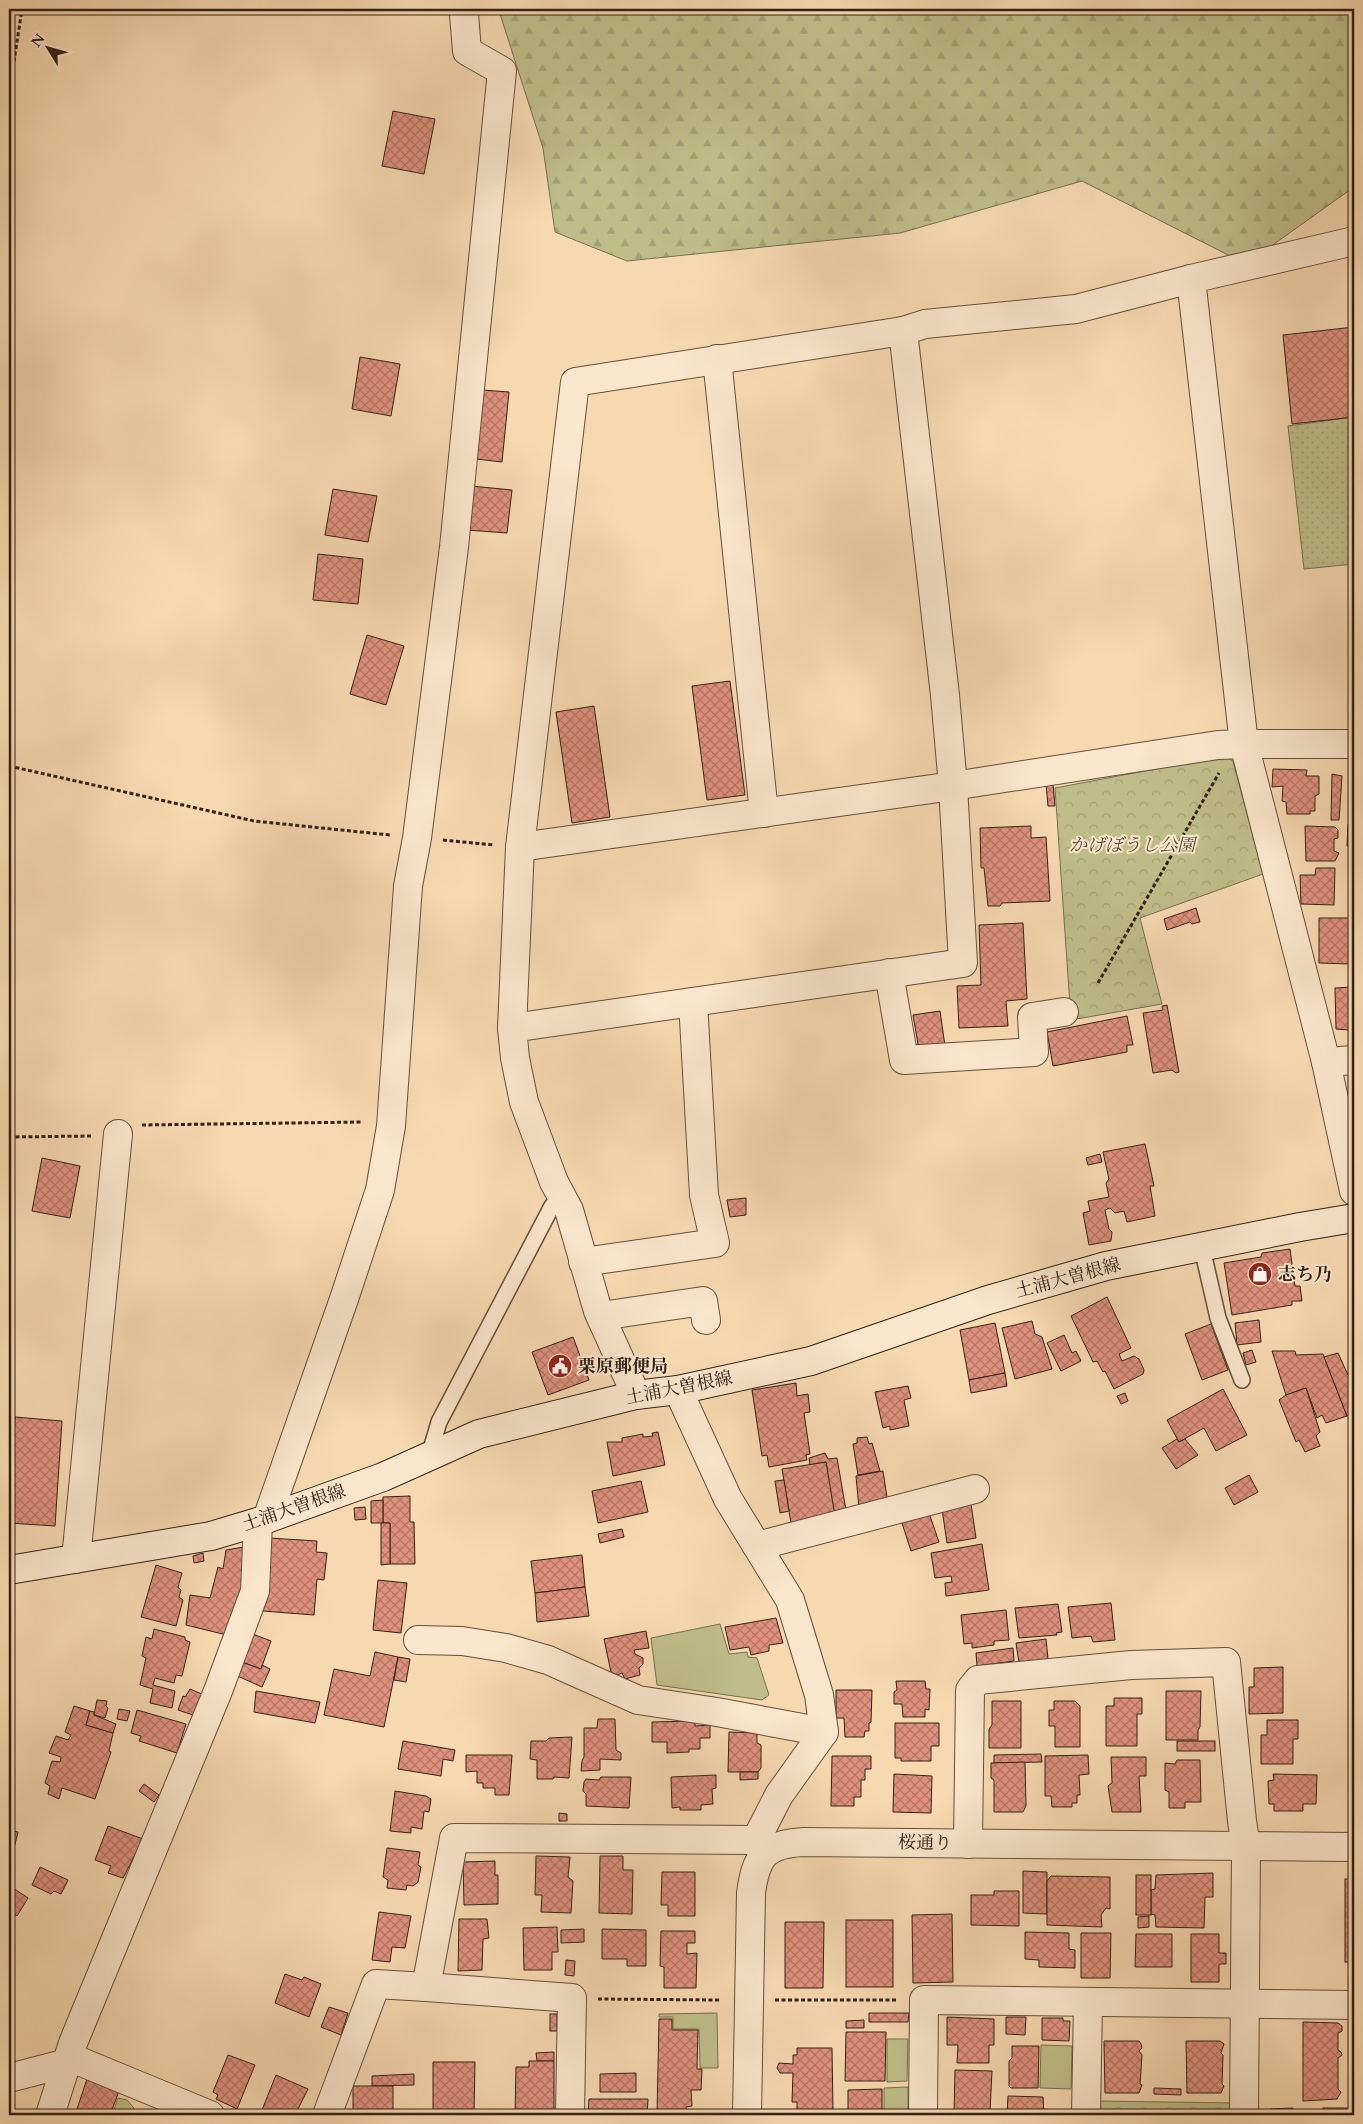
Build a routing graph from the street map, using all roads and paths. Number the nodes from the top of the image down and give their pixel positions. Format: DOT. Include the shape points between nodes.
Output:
graph roads {
  1 [pos="22,9"];
  2 [pos="465,9"];
  3 [pos="9,94"];
  4 [pos="1354,240"];
  5 [pos="1191,279"];
  6 [pos="903,331"];
  7 [pos="717,359"];
  8 [pos="1240,744"];
  9 [pos="1354,744"];
  10 [pos="9,766"];
  11 [pos="953,786"];
  12 [pos="764,813"];
  13 [pos="417,838"];
  14 [pos="520,847"];
  15 [pos="889,973"];
  16 [pos="1098,983"];
  17 [pos="692,1002"];
  18 [pos="1064,1012"];
  19 [pos="512,1028"];
  20 [pos="1354,1060"];
  21 [pos="1326,1062"];
  22 [pos="391,1126"];
  23 [pos="118,1134"];
  24 [pos="9,1137"];
  25 [pos="1354,1191"];
  26 [pos="563,1197"];
  27 [pos="1354,1218"];
  28 [pos="1202,1248"];
  29 [pos="583,1262"];
  30 [pos="601,1316"];
  31 [pos="706,1320"];
  32 [pos="1242,1380"];
  33 [pos="678,1390"];
  34 [pos="636,1395"];
  35 [pos="429,1456"];
  36 [pos="975,1488"];
  37 [pos="263,1521"];
  38 [pos="757,1546"];
  39 [pos="76,1559"];
  40 [pos="9,1570"];
  41 [pos="418,1640"];
  42 [pos="824,1732"];
  43 [pos="968,1844"];
  44 [pos="762,1845"];
  45 [pos="1246,1847"];
  46 [pos="1354,1847"];
  47 [pos="426,1987"];
  48 [pos="572,1998"];
  49 [pos="727,2000"];
  50 [pos="768,2000"];
  51 [pos="924,2000"];
  52 [pos="1088,2002"];
  53 [pos="1245,2004"];
  54 [pos="1354,2005"];
  55 [pos="66,2062"];
  56 [pos="9,2078"];
  57 [pos="157,2105"];
  58 [pos="50,2115"];
  59 [pos="210,2115"];
  60 [pos="327,2115"];
  61 [pos="570,2115"];
  62 [pos="747,2115"];
  63 [pos="923,2115"];
  64 [pos="1086,2115"];
  65 [pos="1244,2115"];
  1 -- 3 [label="path"];
  2 -- 13 [label="street" via="467,51 502,71 454,547"];
  4 -- 5 [label="street"];
  5 -- 6 [label="street" via="1076,309 924,324"];
  5 -- 8 [label="street"];
  6 -- 7 [label="street"];
  6 -- 11 [label="street"];
  7 -- 12 [label="street"];
  7 -- 14 [label="street" via="575,382"];
  8 -- 9 [label="street"];
  8 -- 11 [label="street"];
  8 -- 16 [label="path"];
  8 -- 21 [label="street"];
  10 -- 13 [label="path" via="254,821"];
  11 -- 12 [label="street"];
  11 -- 15 [label="street" via="963,962"];
  12 -- 14 [label="street"];
  13 -- 14 [label="path"];
  13 -- 22 [label="street" via="408,886"];
  14 -- 19 [label="street"];
  15 -- 17 [label="street"];
  15 -- 18 [label="street" via="904,1060 1034,1052 1032,1017"];
  17 -- 19 [label="street"];
  17 -- 29 [label="street" via="704,1195 715,1243"];
  19 -- 26 [label="street" via="524,1102"];
  20 -- 21 [label="street"];
  21 -- 25 [label="street"];
  22 -- 23 [label="path" via="359,1121 132,1125"];
  22 -- 37 [label="street" via="380,1190 341,1308"];
  23 -- 24 [label="path"];
  23 -- 39 [label="street"];
  26 -- 29 [label="street" via="570,1210"];
  26 -- 35 [label="lane" via="552,1206 439,1422"];
  27 -- 28 [label="street, 土浦大曽根線"];
  28 -- 32 [label="lane" via="1218,1318"];
  28 -- 33 [label="street, 土浦大曽根線" via="1106,1266 988,1300 811,1361"];
  29 -- 30 [label="street"];
  30 -- 31 [label="street" via="703,1301"];
  30 -- 34 [label="street"];
  33 -- 34 [label="street, 土浦大曽根線"];
  33 -- 38 [label="street" via="728,1498"];
  34 -- 35 [label="street, 土浦大曽根線" via="479,1434"];
  35 -- 37 [label="street, 土浦大曽根線" via="383,1477"];
  36 -- 38 [label="street"];
  37 -- 39 [label="street, 土浦大曽根線" via="211,1536"];
  37 -- 55 [label="street" via="255,1591 218,1691"];
  38 -- 42 [label="street" via="790,1600 819,1695"];
  39 -- 40 [label="street, 土浦大曽根線"];
  41 -- 42 [label="street" via="462,1641 506,1648 548,1660 638,1700"];
  42 -- 44 [label="street" via="779,1795"];
  43 -- 44 [label="street, 桜通り" via="803,1842"];
  43 -- 45 [label="street, 桜通り"];
  43 -- 45 [label="street" via="970,1690 978,1680 1131,1665 1226,1662"];
  44 -- 47 [label="street, 桜通り" via="454,1838"];
  44 -- 62 [label="street" via="751,1894"];
  45 -- 46 [label="street, 桜通り"];
  45 -- 53 [label="street"];
  47 -- 48 [label="street"];
  47 -- 60 [label="street" via="376,1984"];
  48 -- 49 [label="path"];
  48 -- 61 [label="street"];
  50 -- 51 [label="path"];
  51 -- 52 [label="street"];
  51 -- 63 [label="street"];
  52 -- 53 [label="street"];
  52 -- 64 [label="street"];
  53 -- 54 [label="street"];
  53 -- 65 [label="street"];
  55 -- 56 [label="street"];
  55 -- 57 [label="street" via="80,2061"];
  55 -- 58 [label="street"];
  57 -- 59 [label="street"];
}
